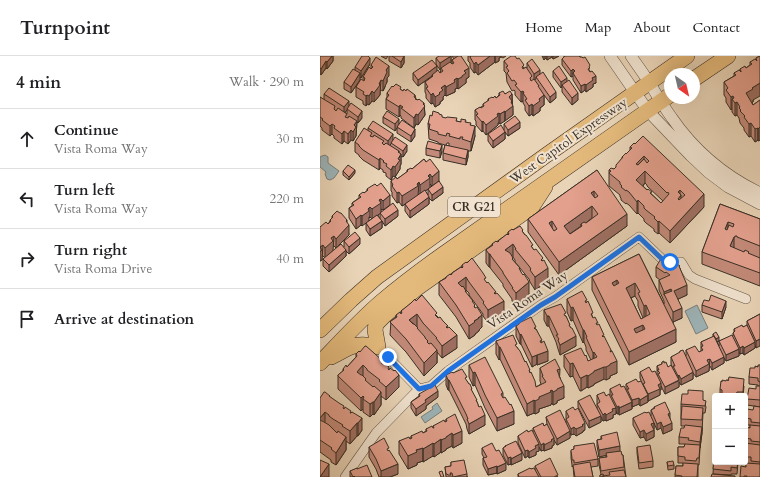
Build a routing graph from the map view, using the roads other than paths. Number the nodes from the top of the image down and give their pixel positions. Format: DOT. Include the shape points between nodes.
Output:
graph roads {
  1 [pos="610,56"];
  2 [pos="631,56"];
  3 [pos="686,56"];
  4 [pos="728,56"];
  5 [pos="700,75"];
  6 [pos="649,82"];
  7 [pos="635,93"];
  8 [pos="664,97"];
  9 [pos="664,100"];
  10 [pos="668,104"];
  11 [pos="648,111"];
  12 [pos="552,178"];
  13 [pos="760,193"];
  14 [pos="760,204"];
  15 [pos="746,299"];
  16 [pos="320,330"];
  17 [pos="378,346"];
  18 [pos="320,363"];
  19 [pos="419,389"];
  20 [pos="345,477"];
  1 -- 7 [label="street"];
  2 -- 6 [label="street"];
  3 -- 6 [label="highway, West Capitol Expressway / CR G21"];
  4 -- 5 [label="highway"];
  6 -- 7 [label="highway, West Capitol Expressway / CR G21"];
  6 -- 8 [label="street"];
  7 -- 11 [label="street"];
  7 -- 16 [label="highway, West Capitol Expressway / CR G21" via="377,277"];
  9 -- 11 [label="highway, West Capitol Expressway / CR G21"];
  10 -- 13 [label="street" via="673,119 698,149 718,168"];
  11 -- 12 [label="highway, West Capitol Expressway / CR G21"];
  11 -- 14 [label="street" via="708,172 728,187"];
  12 -- 17 [label="highway" via="532,207 416,289 385,315 376,324"];
  12 -- 18 [label="highway, West Capitol Expressway / CR G21" via="407,281 356,325"];
  15 -- 19 [label="street, Vista Roma Way" via="695,279 689,275 681,262 663,260 639,237 494,337 431,386"];
  17 -- 18 [label="highway" via="354,345"];
  17 -- 19 [label="street"];
  19 -- 20 [label="street, Vista Roma Way" via="376,433"];
}
